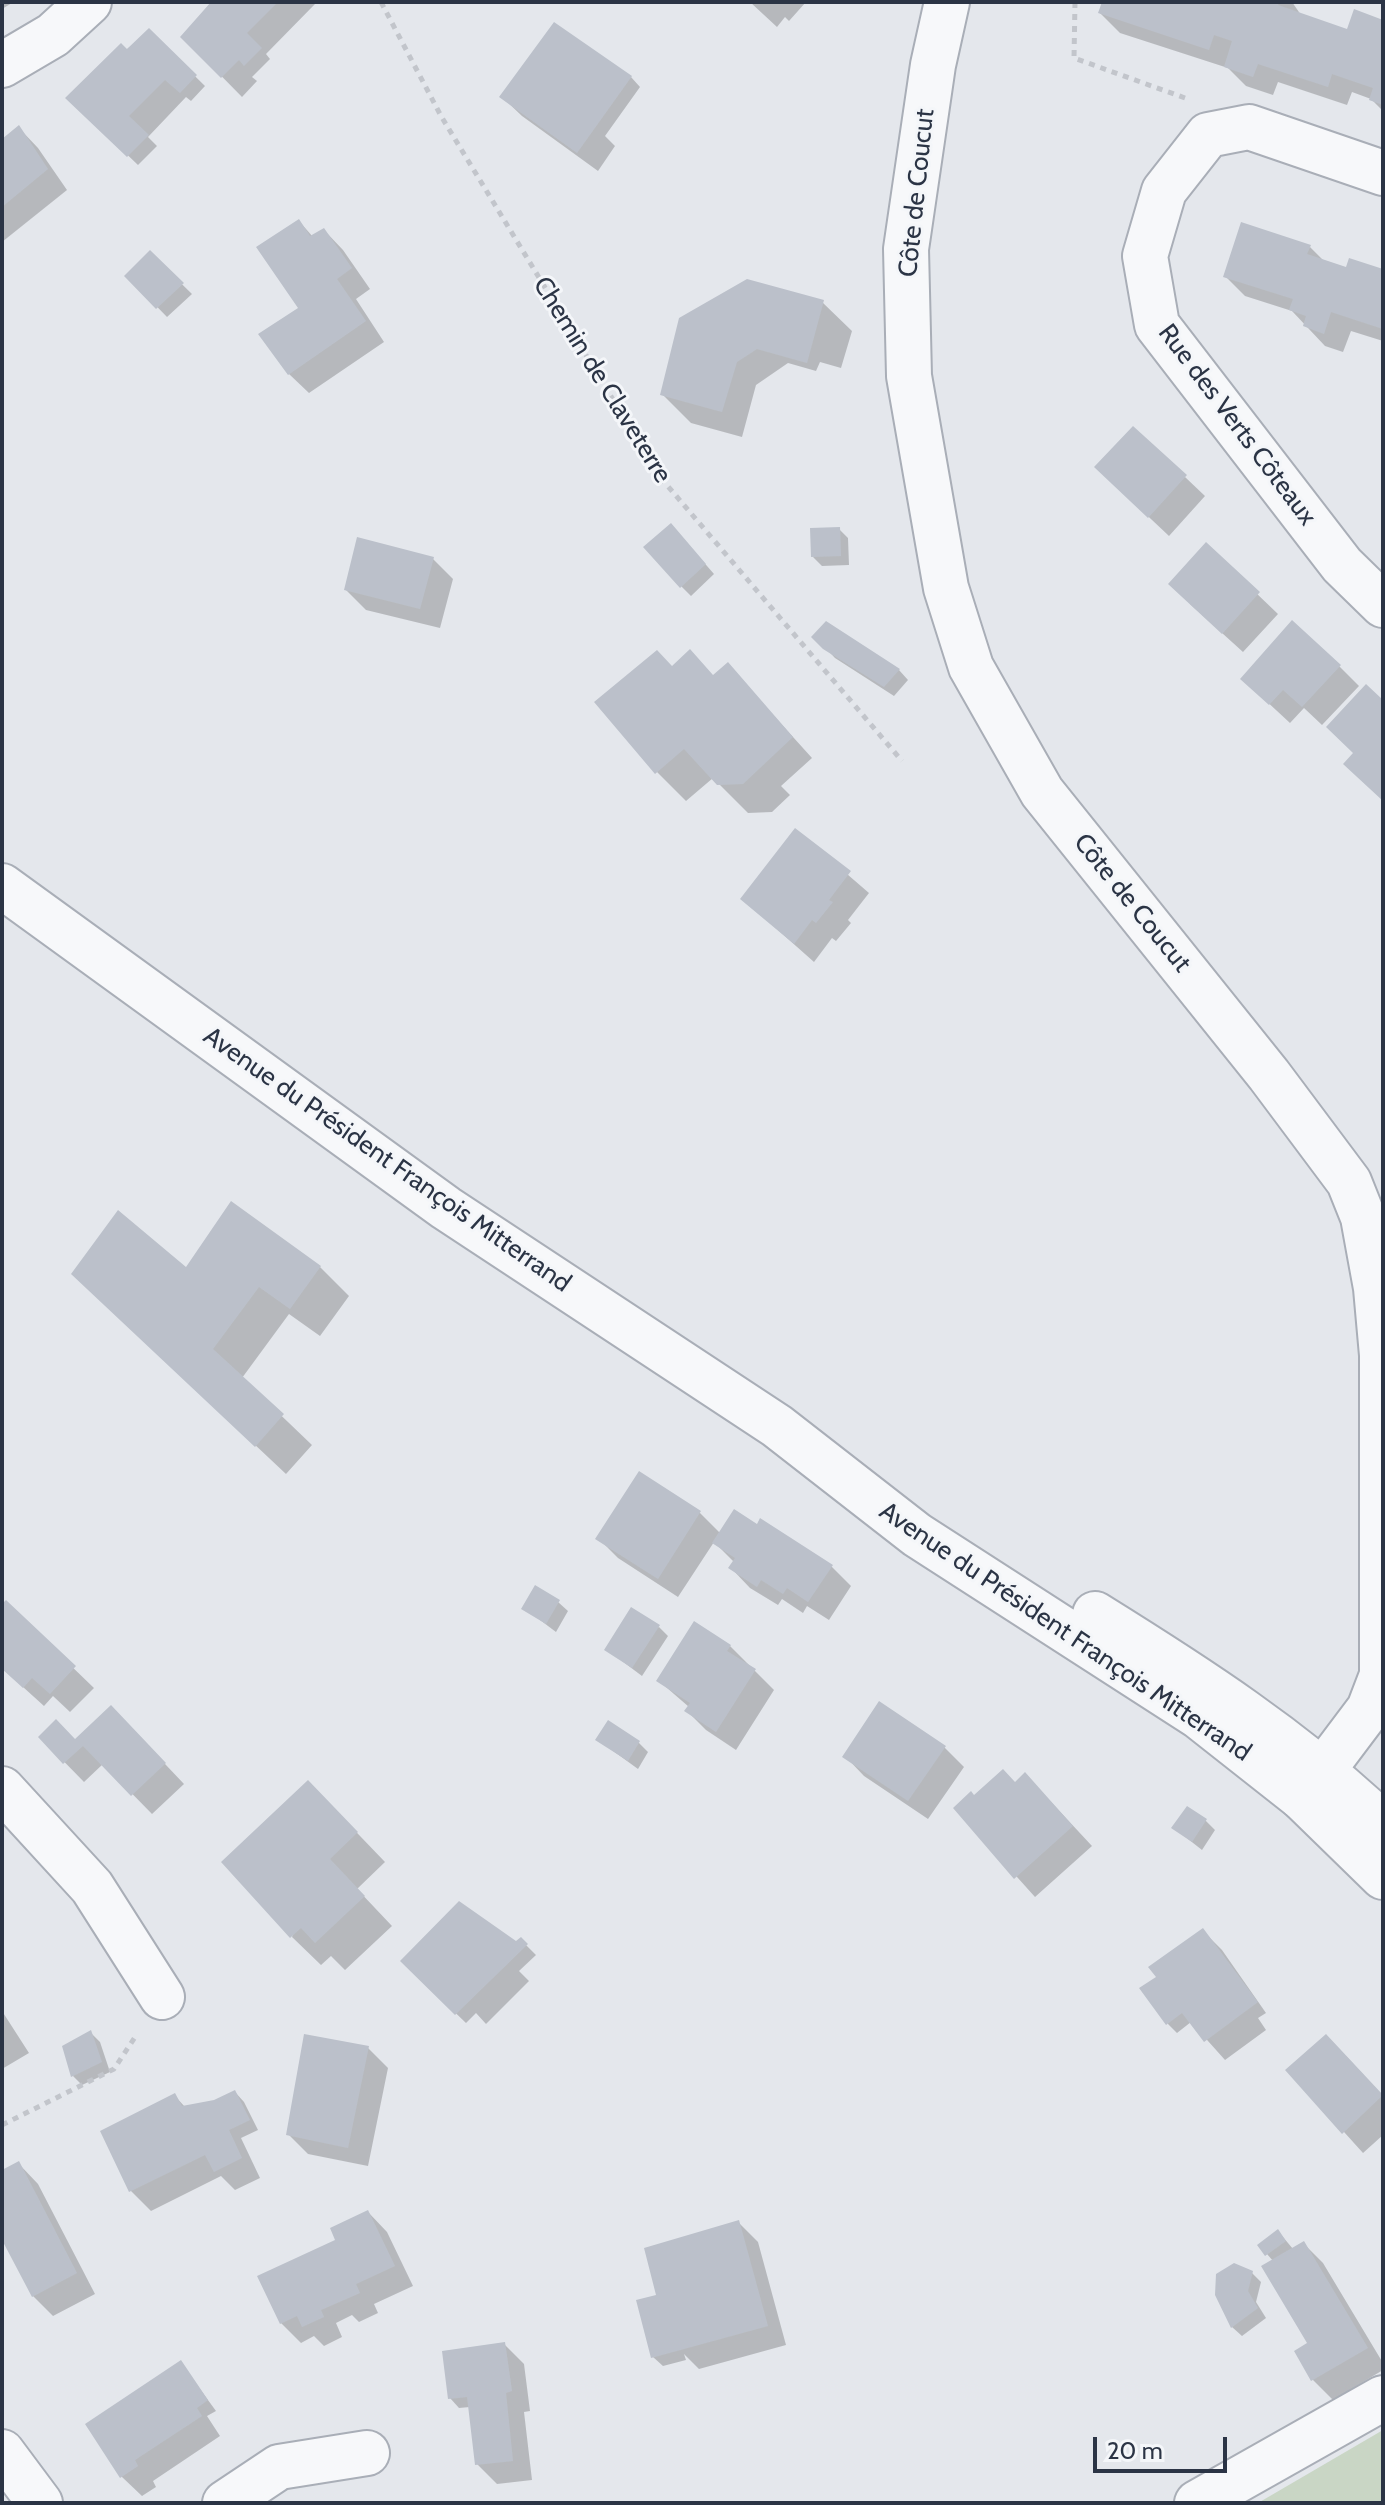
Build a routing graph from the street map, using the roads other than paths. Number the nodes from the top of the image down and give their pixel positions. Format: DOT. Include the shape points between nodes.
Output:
graph roads {
  1 [pos="89,2"];
  2 [pos="947,2"];
  3 [pos="2,65"];
  4 [pos="1383,173"];
  5 [pos="1383,605"];
  6 [pos="2,886"];
  7 [pos="1376,1715"];
  8 [pos="1314,1784"];
  9 [pos="2,1789"];
  10 [pos="1383,1824"];
  11 [pos="1383,1877"];
  12 [pos="162,1997"];
  13 [pos="1383,2398"];
  14 [pos="2,2452"];
  15 [pos="367,2453"];
  16 [pos="40,2503"];
  17 [pos="225,2503"];
  18 [pos="1197,2503"];
  1 -- 3 [label="street" via="53,35"];
  2 -- 7 [label="street, Côte de Coucut" via="906,249 909,376 946,588 971,667 1042,792 1269,1075 1349,1182 1363,1217 1382,1355 1382,1675"];
  4 -- 5 [label="street, Rue des Verts Côteaux" via="1249,127 1208,135 1164,191 1145,256 1157,325 1342,565"];
  6 -- 8 [label="street, Avenue du Président François Mitterrand" via="446,1208 777,1426 931,1508 1218,1691"];
  7 -- 8 [label="street, Côte de Coucut"];
  8 -- 10 [label="street, Avenue du Président François Mitterrand"];
  8 -- 11 [label="street, Avenue du Président François Mitterrand"];
  9 -- 12 [label="street" via="92,1887"];
  13 -- 18 [label="street"];
  14 -- 16 [label="street"];
  15 -- 17 [label="street" via="279,2467"];
}
